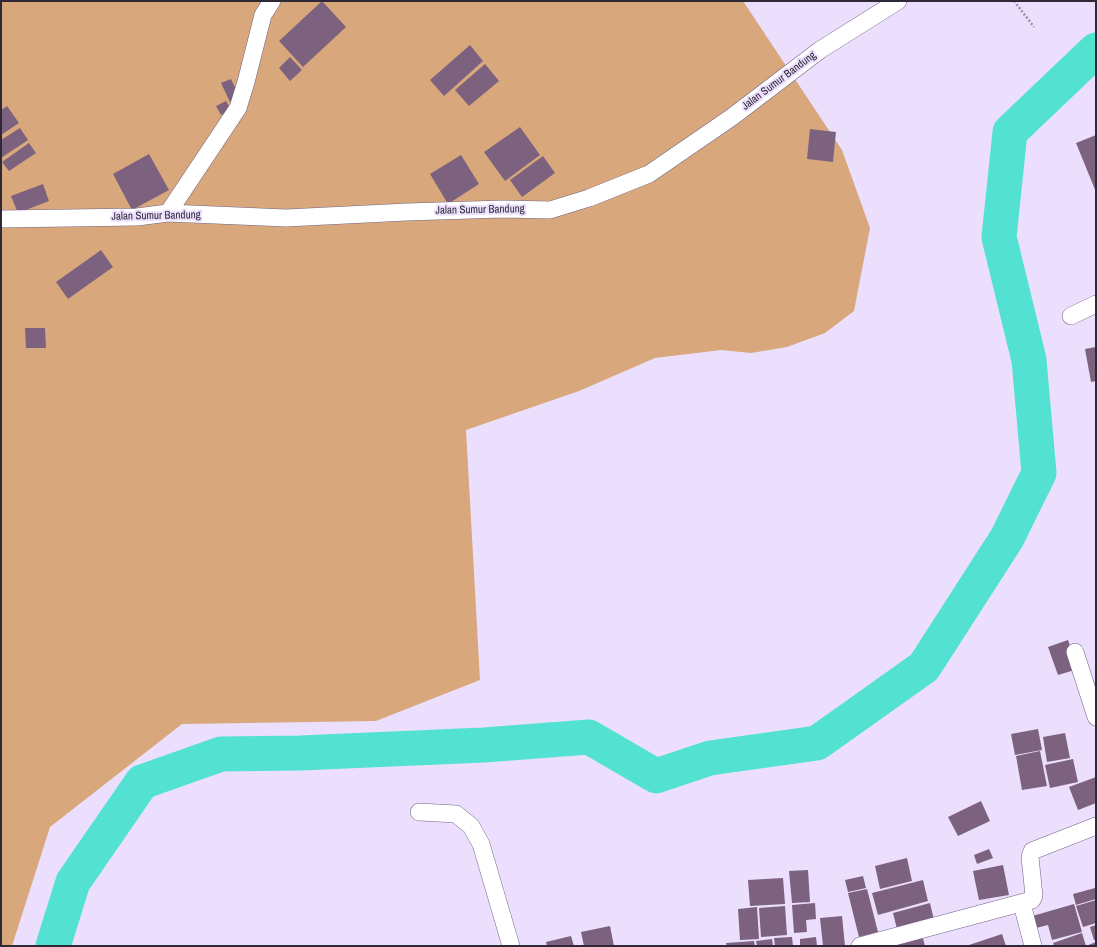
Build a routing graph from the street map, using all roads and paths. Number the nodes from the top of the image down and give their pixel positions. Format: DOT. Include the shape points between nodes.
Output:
graph roads {
  1 [pos="272,1"];
  2 [pos="898,1"];
  3 [pos="1014,1"];
  4 [pos="1034,27"];
  5 [pos="168,214"];
  6 [pos="1,219"];
  7 [pos="1096,304"];
  8 [pos="1071,316"];
  9 [pos="1075,652"];
  10 [pos="1093,698"];
  11 [pos="1096,717"];
  12 [pos="419,812"];
  13 [pos="1096,826"];
  14 [pos="1022,904"];
  15 [pos="511,946"];
  16 [pos="860,946"];
  17 [pos="1033,946"];
  1 -- 5 [label="street" via="263,16 238,108"];
  2 -- 5 [label="street, Jalan Sumur Bandung" via="820,50 732,117 649,174 589,198 550,210 495,209 286,218"];
  3 -- 4 [label="path"];
  5 -- 6 [label="street, Jalan Sumur Bandung" via="137,217"];
  7 -- 8 [label="street"];
  9 -- 10 [label="street"];
  10 -- 11 [label="street"];
  12 -- 15 [label="street" via="456,814 471,826 481,844"];
  13 -- 14 [label="street" via="1032,851 1030,857 1034,896 1032,900"];
  14 -- 16 [label="street"];
  14 -- 17 [label="street"];
}
